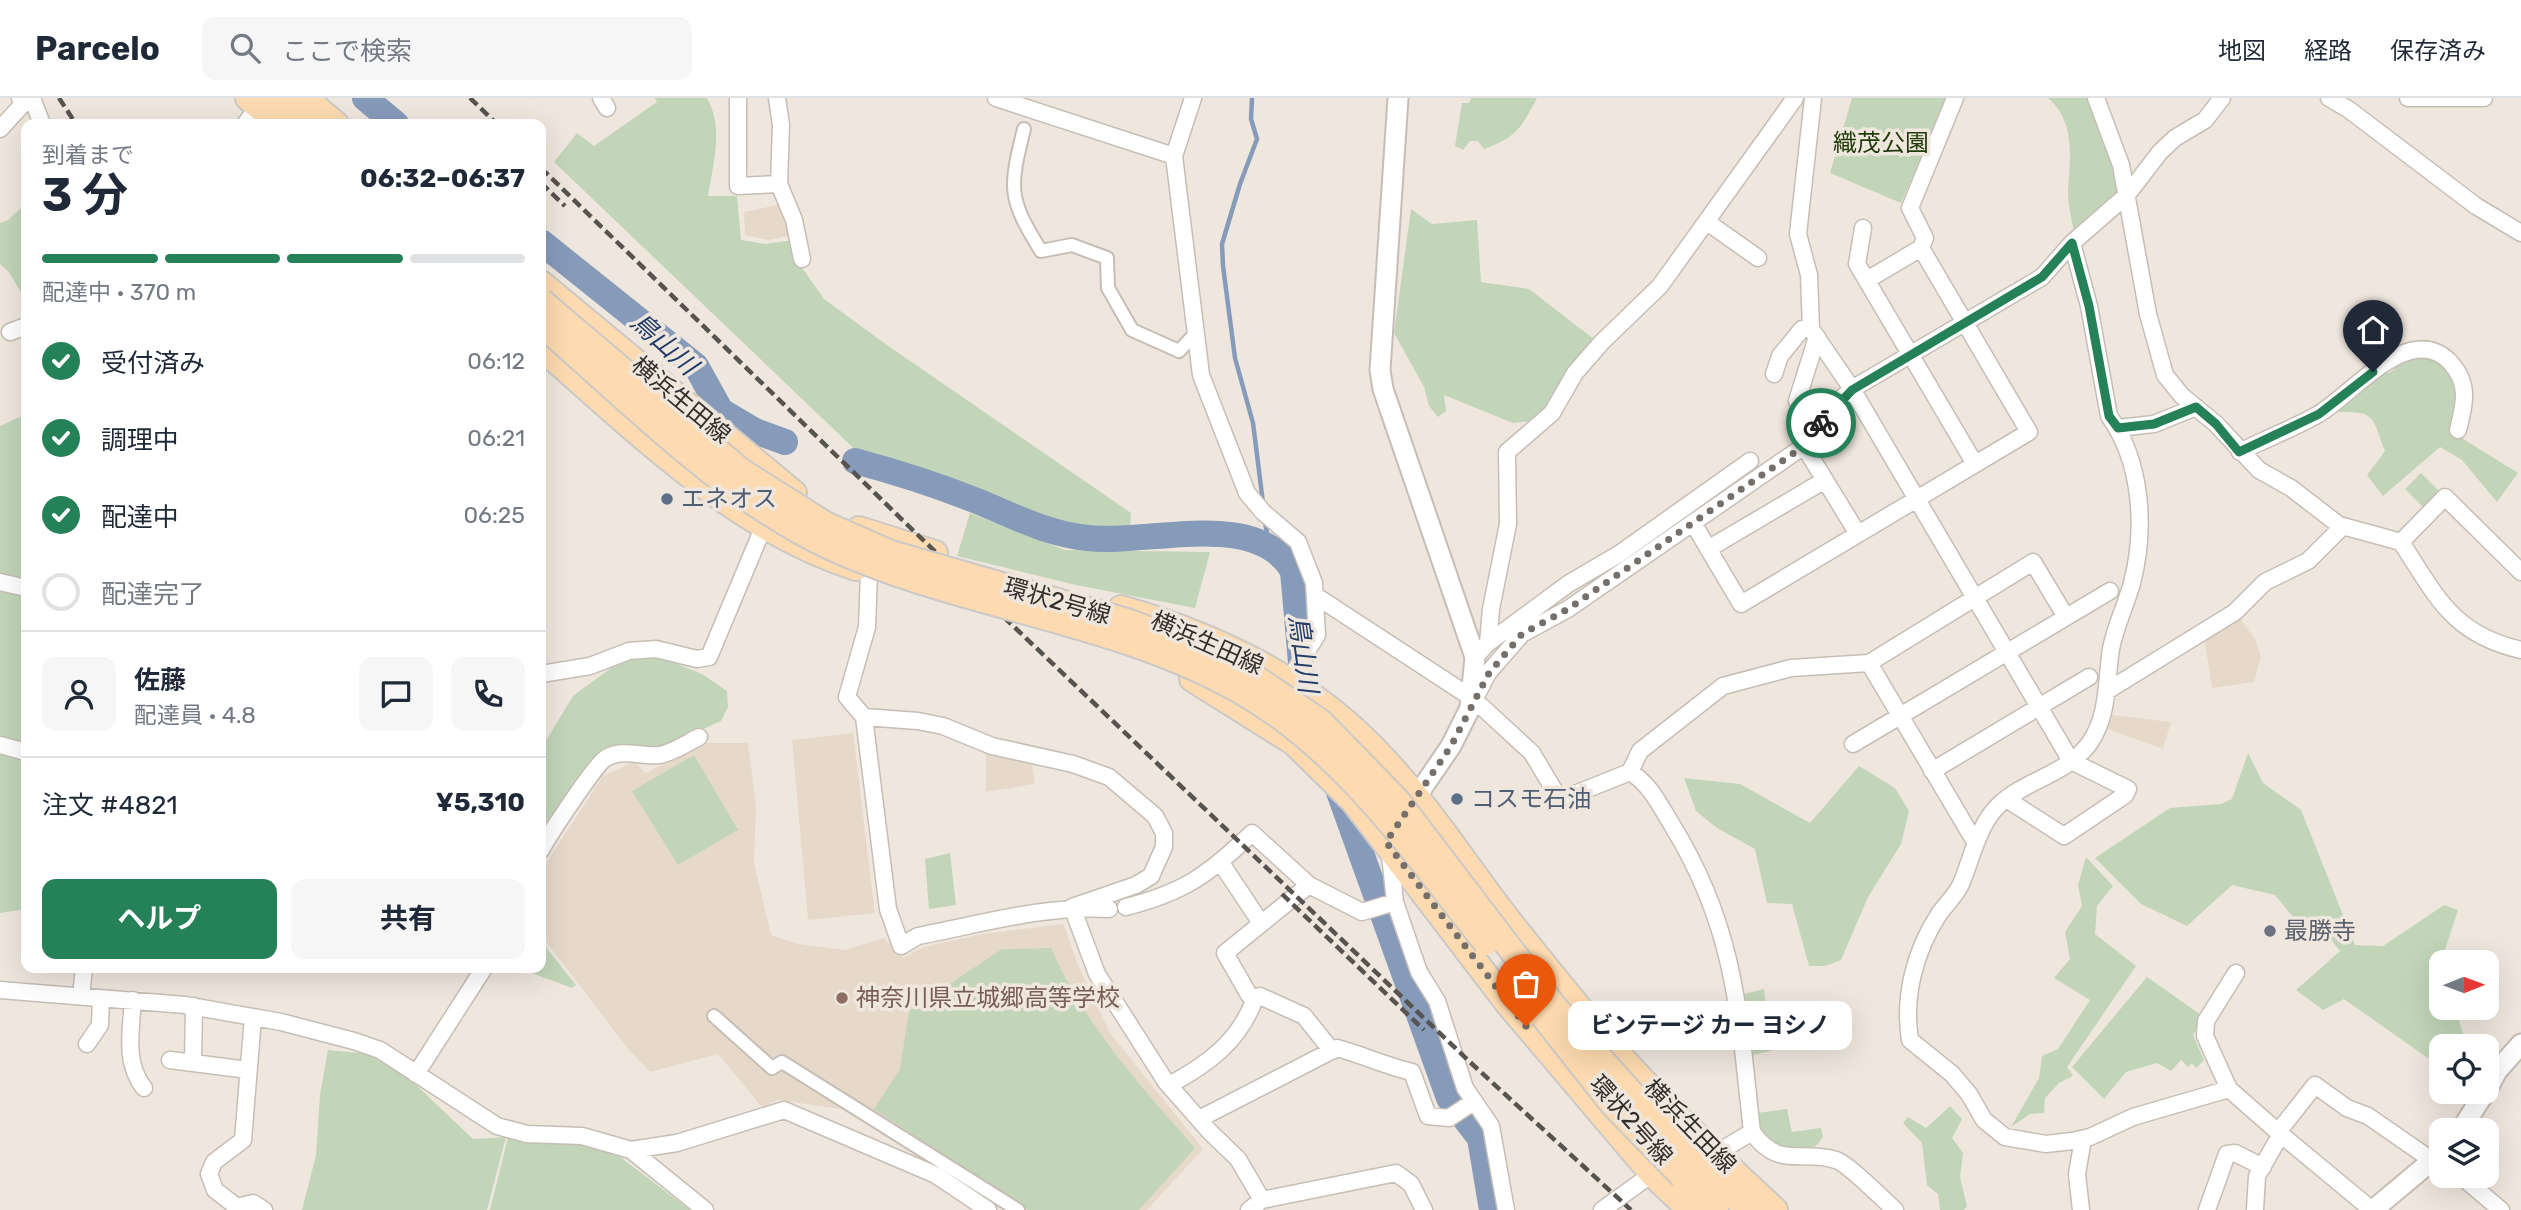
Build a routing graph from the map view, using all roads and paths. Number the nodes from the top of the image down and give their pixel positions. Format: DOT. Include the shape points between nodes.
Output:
graph roads {
  1 [pos="20,98"];
  2 [pos="32,98"];
  3 [pos="305,98"];
  4 [pos="326,98"];
  5 [pos="738,98"];
  6 [pos="777,98"];
  7 [pos="996,98"];
  8 [pos="1193,98"];
  9 [pos="1398,98"];
  10 [pos="1795,98"];
  11 [pos="1813,98"];
  12 [pos="1955,98"];
  13 [pos="2096,98"];
  14 [pos="2222,98"];
  15 [pos="2329,98"];
  16 [pos="2408,98"];
  17 [pos="2484,98"];
  18 [pos="257,107"];
  19 [pos="40,119"];
  20 [pos="273,119"];
  21 [pos="293,119"];
  22 [pos="330,119"];
  23 [pos="350,119"];
  24 [pos="0,129"];
  25 [pos="1024,129"];
  26 [pos="1174,156"];
  27 [pos="779,184"];
  28 [pos="2127,195"];
  29 [pos="1707,222"];
  30 [pos="1863,228"];
  31 [pos="2521,233"];
  32 [pos="2072,243"];
  33 [pos="1921,248"];
  34 [pos="1758,258"];
  35 [pos="802,259"];
  36 [pos="1867,280"];
  37 [pos="546,287"];
  38 [pos="546,305"];
  39 [pos="1965,323"];
  40 [pos="546,328"];
  41 [pos="1814,333"];
  42 [pos="1194,335"];
  43 [pos="546,352"];
  44 [pos="1911,355"];
  45 [pos="1774,374"];
  46 [pos="1852,390"];
  47 [pos="1797,401"];
  48 [pos="2196,407"];
  49 [pos="2118,428"];
  50 [pos="2458,430"];
  51 [pos="1804,446"];
  52 [pos="2239,452"];
  53 [pos="1750,461"];
  54 [pos="1975,464"];
  55 [pos="1825,480"];
  56 [pos="1916,499"];
  57 [pos="1693,523"];
  58 [pos="2343,526"];
  59 [pos="763,528"];
  60 [pos="1858,534"];
  61 [pos="2401,542"];
  62 [pos="1708,550"];
  63 [pos="2521,572"];
  64 [pos="869,573"];
  65 [pos="0,582"];
  66 [pos="21,587"];
  67 [pos="2110,591"];
  68 [pos="1316,596"];
  69 [pos="1974,597"];
  70 [pos="2066,617"];
  71 [pos="1482,650"];
  72 [pos="2521,650"];
  73 [pos="2007,652"];
  74 [pos="1869,663"];
  75 [pos="546,673"];
  76 [pos="2089,677"];
  77 [pos="1289,680"];
  78 [pos="2107,691"];
  79 [pos="1471,703"];
  80 [pos="2039,707"];
  81 [pos="1900,715"];
  82 [pos="864,717"];
  83 [pos="1260,721"];
  84 [pos="699,737"];
  85 [pos="1853,744"];
  86 [pos="0,745"];
  87 [pos="21,751"];
  88 [pos="2071,761"];
  89 [pos="1932,771"];
  90 [pos="1630,772"];
  91 [pos="1417,796"];
  92 [pos="2008,800"];
  93 [pos="546,841"];
  94 [pos="1386,842"];
  95 [pos="1975,842"];
  96 [pos="1221,863"];
  97 [pos="1309,885"];
  98 [pos="1395,902"];
  99 [pos="1072,907"];
  100 [pos="1126,907"];
  101 [pos="1109,909"];
  102 [pos="1261,923"];
  103 [pos="84,973"];
  104 [pos="481,973"];
  105 [pos="2236,973"];
  106 [pos="0,990"];
  107 [pos="82,996"];
  108 [pos="101,998"];
  109 [pos="1255,998"];
  110 [pos="133,1000"];
  111 [pos="194,1006"];
  112 [pos="714,1016"];
  113 [pos="253,1017"];
  114 [pos="87,1044"];
  115 [pos="2521,1044"];
  116 [pos="1332,1051"];
  117 [pos="170,1060"];
  118 [pos="193,1062"];
  119 [pos="2499,1069"];
  120 [pos="248,1070"];
  121 [pos="416,1074"];
  122 [pos="1169,1085"];
  123 [pos="144,1088"];
  124 [pos="2229,1089"];
  125 [pos="1473,1102"];
  126 [pos="1199,1119"];
  127 [pos="1752,1132"];
  128 [pos="2279,1133"];
  129 [pos="2083,1139"];
  130 [pos="631,1150"];
  131 [pos="2429,1152"];
  132 [pos="1715,1154"];
  133 [pos="2429,1164"];
  134 [pos="2263,1167"];
  135 [pos="1686,1168"];
  136 [pos="1652,1174"];
  137 [pos="2475,1188"];
  138 [pos="1254,1207"];
  139 [pos="235,1208"];
  140 [pos="264,1210"];
  141 [pos="705,1210"];
  142 [pos="988,1210"];
  143 [pos="1018,1210"];
  144 [pos="1424,1210"];
  145 [pos="1506,1210"];
  146 [pos="1602,1210"];
  147 [pos="1690,1210"];
  148 [pos="1716,1210"];
  149 [pos="1749,1210"];
  150 [pos="1775,1210"];
  151 [pos="1895,1210"];
  152 [pos="2081,1210"];
  153 [pos="2207,1210"];
  154 [pos="2255,1210"];
  155 [pos="2372,1210"];
  156 [pos="2501,1210"];
  1 -- 24 [label="street" via="23,104"];
  2 -- 19 [label="street"];
  3 -- 22 [label="main road"];
  4 -- 23 [label="main road"];
  5 -- 27 [label="street" via="738,186"];
  6 -- 27 [label="street"];
  7 -- 26 [label="street"];
  8 -- 26 [label="street"];
  9 -- 71 [label="street" via="1380,370 1389,407"];
  10 -- 29 [label="street"];
  11 -- 41 [label="street" via="1798,234 1809,275"];
  12 -- 33 [label="street" via="1910,208 1924,238"];
  13 -- 28 [label="street"];
  14 -- 28 [label="street" via="2205,120 2160,152"];
  15 -- 31 [label="street" via="2476,206"];
  16 -- 17 [label="street"];
  18 -- 20 [label="main road"];
  18 -- 21 [label="main road"];
  25 -- 42 [label="street" via="1014,203 1041,250 1072,246 1107,258 1108,288 1132,330 1179,351"];
  26 -- 42 [label="street"];
  27 -- 35 [label="street" via="794,220"];
  28 -- 32 [label="street"];
  28 -- 48 [label="street" via="2165,375"];
  29 -- 34 [label="street"];
  29 -- 71 [label="street" via="1660,286 1575,373 1552,413 1507,452 1508,524"];
  30 -- 36 [label="street" via="1857,264"];
  32 -- 39 [label="street" via="2042,277"];
  32 -- 49 [label="street" via="2109,416"];
  33 -- 36 [label="street"];
  33 -- 39 [label="street"];
  36 -- 44 [label="street"];
  37 -- 77 [label="main road, 横浜生田線" via="786,488 850,526 1176,624"];
  38 -- 135 [label="main road, 環状2号線, bridge" via="740,470 825,524 891,553 1130,622 1209,652 1321,722 1397,800 1554,1006"];
  39 -- 44 [label="street"];
  39 -- 54 [label="street" via="2029,432"];
  40 -- 135 [label="main road, 環状2号線, bridge" via="729,485 805,533 940,589 1129,643 1198,670 1242,692 1307,738 1378,807 1613,1105"];
  41 -- 45 [label="street" via="1802,330 1785,348"];
  41 -- 46 [label="street"];
  41 -- 47 [label="street"];
  42 -- 68 [label="street" via="1201,375 1247,493 1298,542 1309,563"];
  43 -- 59 [label="main road, 横浜生田線" via="680,468"];
  44 -- 46 [label="street"];
  44 -- 54 [label="street"];
  46 -- 51 [label="street" via="1834,405"];
  46 -- 56 [label="street"];
  48 -- 49 [label="street" via="2154,424"];
  48 -- 52 [label="street"];
  49 -- 78 [label="street" via="2135,469 2139,546 2112,648"];
  50 -- 52 [label="street" via="2466,386 2457,369 2429,350 2409,351 2390,358 2319,414"];
  51 -- 55 [label="street"];
  51 -- 57 [label="street"];
  52 -- 58 [label="street"];
  53 -- 71 [label="street" via="1619,554 1568,584"];
  54 -- 56 [label="street"];
  55 -- 60 [label="street"];
  55 -- 62 [label="street"];
  56 -- 60 [label="street"];
  56 -- 69 [label="street"];
  57 -- 62 [label="street"];
  57 -- 79 [label="street" via="1568,609 1522,634"];
  58 -- 61 [label="street"];
  58 -- 78 [label="street" via="2308,561 2264,582 2235,612"];
  59 -- 64 [label="main road, 横浜生田線" via="819,556"];
  59 -- 75 [label="street" via="709,657 629,650 590,666"];
  60 -- 62 [label="street" via="1741,604"];
  61 -- 63 [label="street" via="2445,497"];
  61 -- 72 [label="street" via="2444,608 2466,629 2497,645"];
  64 -- 82 [label="street" via="867,626 847,697"];
  64 -- 83 [label="main road, 横浜生田線" via="1139,650"];
  65 -- 66 [label="street"];
  67 -- 70 [label="street"];
  68 -- 77 [label="street" via="1317,635"];
  68 -- 79 [label="street" via="1387,640"];
  69 -- 70 [label="street" via="2033,562"];
  69 -- 73 [label="street"];
  69 -- 74 [label="street"];
  70 -- 73 [label="street"];
  71 -- 79 [label="street"];
  73 -- 80 [label="street"];
  73 -- 81 [label="street"];
  74 -- 81 [label="street"];
  74 -- 90 [label="street" via="1791,668 1723,686 1640,751"];
  76 -- 80 [label="street"];
  77 -- 83 [label="street"];
  77 -- 91 [label="main road, 横浜生田線" via="1347,723"];
  78 -- 88 [label="street" via="2090,743"];
  79 -- 90 [label="street" via="1481,706 1532,753 1560,800"];
  79 -- 91 [label="street" via="1451,746"];
  80 -- 88 [label="street"];
  80 -- 89 [label="street"];
  81 -- 85 [label="street"];
  81 -- 89 [label="street"];
  82 -- 99 [label="street" via="888,909 901,946 918,936"];
  82 -- 99 [label="street" via="943,726 992,746 1073,764 1109,777 1155,816 1164,833 1164,847 1151,876"];
  83 -- 94 [label="main road, 横浜生田線" via="1294,743 1353,801"];
  84 -- 93 [label="street" via="660,755 629,752 606,757"];
  86 -- 87 [label="street"];
  88 -- 92 [label="street"];
  88 -- 92 [label="street" via="2128,789 2125,795 2064,836"];
  89 -- 95 [label="street"];
  90 -- 127 [label="street" via="1645,781 1699,868 1725,941 1737,990"];
  91 -- 94 [label="street"];
  91 -- 132 [label="main road, 横浜生田線" via="1592,1023"];
  92 -- 95 [label="street" via="2000,804"];
  94 -- 98 [label="street"];
  94 -- 136 [label="main road, 横浜生田線" via="1508,1004"];
  95 -- 129 [label="street" via="1960,887 1923,942 1910,985 1910,1040 1952,1074 1984,1120 2005,1137 2046,1143"];
  96 -- 97 [label="street" via="1252,833"];
  96 -- 100 [label="street" via="1194,883"];
  96 -- 102 [label="street"];
  97 -- 98 [label="street" via="1362,912"];
  97 -- 102 [label="street"];
  98 -- 125 [label="street"];
  99 -- 101 [label="street"];
  99 -- 122 [label="street" via="1097,974"];
  102 -- 109 [label="street" via="1226,953"];
  103 -- 107 [label="street"];
  104 -- 121 [label="street"];
  105 -- 124 [label="street" via="2205,1029"];
  106 -- 107 [label="street"];
  107 -- 108 [label="street"];
  108 -- 110 [label="street"];
  108 -- 114 [label="street" via="100,1025"];
  109 -- 116 [label="street" via="1260,996 1304,1016"];
  109 -- 122 [label="street" via="1233,1038 1216,1056"];
  110 -- 111 [label="street"];
  110 -- 123 [label="street" via="130,1054 133,1075"];
  111 -- 113 [label="street"];
  111 -- 118 [label="street"];
  112 -- 143 [label="street" via="772,1068 782,1062"];
  113 -- 120 [label="street"];
  113 -- 121 [label="street" via="367,1045"];
  115 -- 119 [label="street"];
  116 -- 125 [label="street" via="1338,1048 1412,1072 1428,1116 1449,1118"];
  116 -- 126 [label="street"];
  117 -- 118 [label="street"];
  118 -- 120 [label="street"];
  120 -- 139 [label="street" via="243,1140 214,1162 209,1174 215,1190"];
  121 -- 130 [label="street" via="497,1126 527,1134 582,1136"];
  122 -- 126 [label="street"];
  124 -- 128 [label="street"];
  124 -- 129 [label="street" via="2133,1117"];
  125 -- 145 [label="street" via="1491,1126"];
  126 -- 138 [label="street" via="1238,1159"];
  127 -- 132 [label="street"];
  127 -- 151 [label="street" via="1778,1156 1838,1160"];
  128 -- 131 [label="street" via="2315,1085 2347,1108"];
  128 -- 134 [label="street"];
  128 -- 155 [label="street"];
  129 -- 152 [label="street" via="2077,1174"];
  130 -- 141 [label="street"];
  130 -- 142 [label="street" via="677,1143 784,1110 936,1175"];
  132 -- 150 [label="main road, 横浜生田線"];
  133 -- 155 [label="street"];
  134 -- 153 [label="street" via="2235,1153 2227,1154"];
  134 -- 154 [label="street"];
  135 -- 148 [label="main road, 環状2号線"];
  135 -- 149 [label="main road, 環状2号線"];
  136 -- 146 [label="street"];
  136 -- 147 [label="main road, 横浜生田線"];
  137 -- 156 [label="street"];
  138 -- 144 [label="street" via="1396,1173 1411,1184"];
  139 -- 140 [label="street" via="253,1203"];
}
